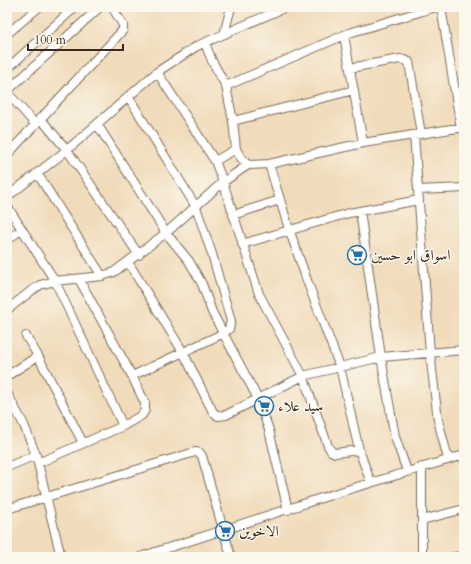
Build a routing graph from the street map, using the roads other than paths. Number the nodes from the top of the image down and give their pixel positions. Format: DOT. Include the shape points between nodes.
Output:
graph roads {
  1 [pos="39,7"];
  2 [pos="75,7"];
  3 [pos="100,7"];
  4 [pos="112,7"];
  5 [pos="286,7"];
  6 [pos="436,7"];
  7 [pos="441,7"];
  8 [pos="229,8"];
  9 [pos="7,34"];
  10 [pos="224,34"];
  11 [pos="344,35"];
  12 [pos="205,43"];
  13 [pos="350,68"];
  14 [pos="7,69"];
  15 [pos="158,72"];
  16 [pos="226,86"];
  17 [pos="354,90"];
  18 [pos="7,91"];
  19 [pos="128,96"];
  20 [pos="37,121"];
  21 [pos="233,121"];
  22 [pos="97,124"];
  23 [pos="463,128"];
  24 [pos="418,135"];
  25 [pos="363,143"];
  26 [pos="236,149"];
  27 [pos="67,150"];
  28 [pos="7,155"];
  29 [pos="215,161"];
  30 [pos="269,164"];
  31 [pos="248,165"];
  32 [pos="37,173"];
  33 [pos="223,182"];
  34 [pos="464,188"];
  35 [pos="418,190"];
  36 [pos="7,197"];
  37 [pos="280,200"];
  38 [pos="419,200"];
  39 [pos="7,206"];
  40 [pos="196,207"];
  41 [pos="360,211"];
  42 [pos="234,215"];
  43 [pos="22,229"];
  44 [pos="289,229"];
  45 [pos="166,233"];
  46 [pos="7,240"];
  47 [pos="242,244"];
  48 [pos="139,254"];
  49 [pos="128,262"];
  50 [pos="102,276"];
  51 [pos="79,279"];
  52 [pos="55,281"];
  53 [pos="7,310"];
  54 [pos="224,333"];
  55 [pos="26,336"];
  56 [pos="464,350"];
  57 [pos="183,352"];
  58 [pos="430,353"];
  59 [pos="38,356"];
  60 [pos="381,357"];
  61 [pos="340,367"];
  62 [pos="7,376"];
  63 [pos="132,376"];
  64 [pos="303,376"];
  65 [pos="7,393"];
  66 [pos="258,399"];
  67 [pos="123,426"];
  68 [pos="83,443"];
  69 [pos="359,450"];
  70 [pos="464,455"];
  71 [pos="37,459"];
  72 [pos="448,459"];
  73 [pos="8,466"];
  74 [pos="422,467"];
  75 [pos="407,471"];
  76 [pos="371,483"];
  77 [pos="46,497"];
  78 [pos="7,509"];
  79 [pos="464,509"];
  80 [pos="288,510"];
  81 [pos="422,520"];
  82 [pos="224,529"];
  83 [pos="464,556"];
  84 [pos="61,557"];
  85 [pos="140,557"];
  86 [pos="231,557"];
  87 [pos="422,557"];
  88 [pos="454,557"];
  1 -- 9 [label="street"];
  2 -- 14 [label="street"];
  3 -- 18 [label="street"];
  4 -- 20 [label="street" via="123,25 123,30"];
  5 -- 10 [label="street"];
  6 -- 11 [label="street"];
  7 -- 23 [label="street"];
  8 -- 10 [label="street"];
  10 -- 12 [label="street"];
  11 -- 13 [label="street"];
  11 -- 16 [label="street"];
  12 -- 15 [label="street"];
  12 -- 16 [label="street"];
  13 -- 17 [label="street"];
  13 -- 24 [label="street" via="400,59 409,62"];
  15 -- 19 [label="street"];
  15 -- 29 [label="street"];
  16 -- 21 [label="street"];
  17 -- 21 [label="street"];
  17 -- 25 [label="street"];
  18 -- 20 [label="street"];
  19 -- 22 [label="street"];
  19 -- 40 [label="street"];
  20 -- 27 [label="street"];
  20 -- 28 [label="street"];
  21 -- 26 [label="street"];
  22 -- 27 [label="street"];
  22 -- 45 [label="street"];
  23 -- 24 [label="street"];
  24 -- 25 [label="street"];
  24 -- 35 [label="street"];
  25 -- 30 [label="street"];
  26 -- 29 [label="street"];
  26 -- 31 [label="street"];
  27 -- 32 [label="street"];
  27 -- 48 [label="street"];
  29 -- 33 [label="street"];
  30 -- 31 [label="street"];
  30 -- 37 [label="street"];
  31 -- 33 [label="street"];
  32 -- 36 [label="street"];
  32 -- 50 [label="street"];
  33 -- 40 [label="street"];
  33 -- 42 [label="street"];
  34 -- 35 [label="street"];
  35 -- 38 [label="street"];
  37 -- 42 [label="street"];
  37 -- 44 [label="street"];
  38 -- 41 [label="street"];
  38 -- 58 [label="street"];
  39 -- 43 [label="street"];
  40 -- 45 [label="street"];
  40 -- 54 [label="street" via="231,317 230,326"];
  41 -- 44 [label="street"];
  41 -- 60 [label="street"];
  42 -- 47 [label="street"];
  43 -- 46 [label="street"];
  43 -- 52 [label="street"];
  44 -- 47 [label="street"];
  44 -- 61 [label="street"];
  45 -- 48 [label="street"];
  45 -- 54 [label="street" via="197,273 212,312"];
  47 -- 64 [label="street" via="259,294"];
  48 -- 49 [label="street"];
  49 -- 50 [label="street" via="114,272"];
  49 -- 57 [label="street"];
  50 -- 51 [label="street"];
  51 -- 52 [label="street"];
  51 -- 63 [label="street"];
  52 -- 53 [label="street" via="40,285"];
  52 -- 67 [label="street"];
  54 -- 57 [label="street"];
  54 -- 66 [label="street"];
  55 -- 59 [label="street"];
  56 -- 58 [label="street"];
  57 -- 63 [label="street"];
  57 -- 66 [label="street" via="213,412 218,416 226,415"];
  58 -- 60 [label="street"];
  58 -- 72 [label="street" via="438,420"];
  59 -- 62 [label="street"];
  59 -- 68 [label="street"];
  60 -- 61 [label="street"];
  60 -- 75 [label="street" via="395,437"];
  61 -- 64 [label="street"];
  61 -- 69 [label="street"];
  63 -- 67 [label="street" via="145,403 145,410 142,415"];
  64 -- 66 [label="street"];
  64 -- 69 [label="street" via="331,451 335,453"];
  65 -- 71 [label="street" via="24,425"];
  66 -- 80 [label="street" via="270,430"];
  67 -- 68 [label="street"];
  68 -- 71 [label="street"];
  69 -- 76 [label="street"];
  70 -- 72 [label="street"];
  71 -- 73 [label="street"];
  71 -- 77 [label="street"];
  72 -- 74 [label="street"];
  74 -- 75 [label="street"];
  74 -- 81 [label="street"];
  75 -- 76 [label="street"];
  76 -- 80 [label="street"];
  77 -- 78 [label="street"];
  77 -- 82 [label="street" via="200,452"];
  77 -- 84 [label="street"];
  79 -- 81 [label="street"];
  80 -- 82 [label="street"];
  81 -- 87 [label="street"];
  82 -- 85 [label="street"];
  82 -- 86 [label="street"];
  83 -- 88 [label="street"];
}
